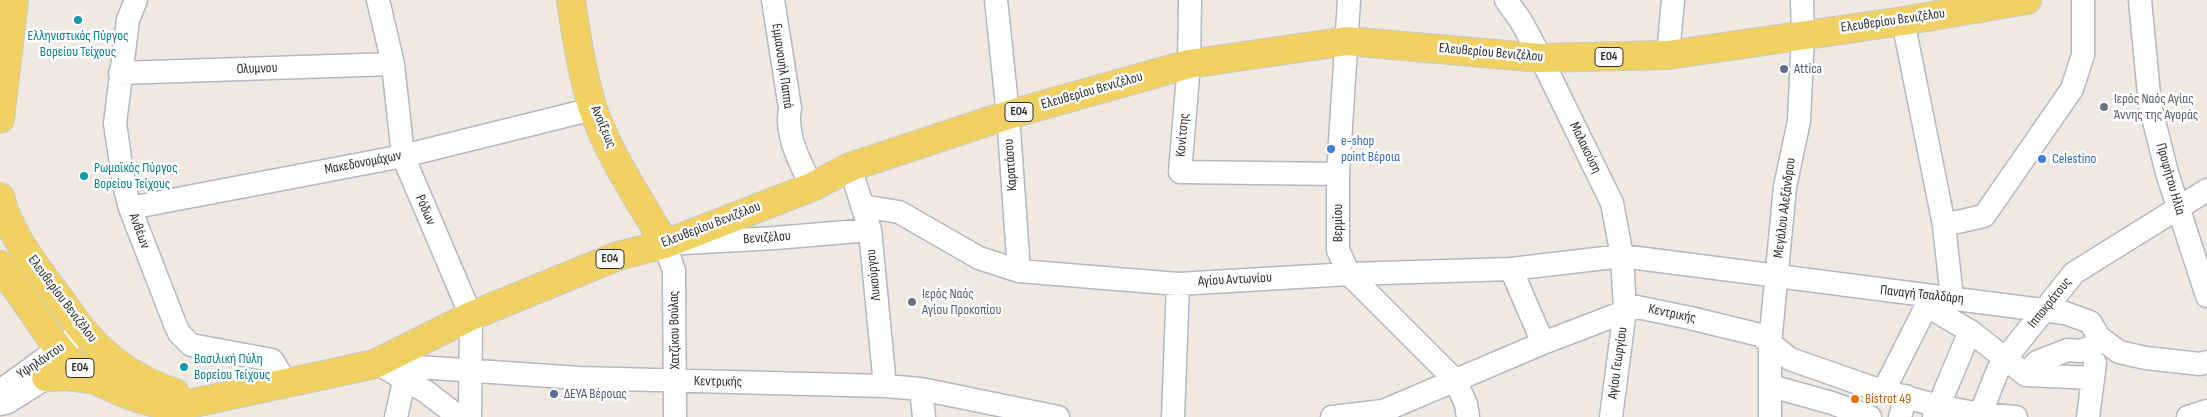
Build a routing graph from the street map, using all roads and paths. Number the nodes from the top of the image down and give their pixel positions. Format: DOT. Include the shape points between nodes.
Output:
graph roads {
  1 [pos="14,0"];
  2 [pos="136,0"];
  3 [pos="378,0"];
  4 [pos="571,0"];
  5 [pos="773,0"];
  6 [pos="996,0"];
  7 [pos="1190,0"];
  8 [pos="1349,0"];
  9 [pos="1506,0"];
  10 [pos="1672,0"];
  11 [pos="1802,0"];
  12 [pos="2027,0"];
  13 [pos="2083,0"];
  14 [pos="2140,0"];
  15 [pos="1903,21"];
  16 [pos="1803,34"];
  17 [pos="1347,41"];
  18 [pos="1668,55"];
  19 [pos="1542,58"];
  20 [pos="393,64"];
  21 [pos="1189,64"];
  22 [pos="120,74"];
  23 [pos="593,109"];
  24 [pos="1008,115"];
  25 [pos="0,120"];
  26 [pos="403,156"];
  27 [pos="850,167"];
  28 [pos="1338,174"];
  29 [pos="812,187"];
  30 [pos="2207,190"];
  31 [pos="0,197"];
  32 [pos="862,206"];
  33 [pos="130,208"];
  34 [pos="2178,208"];
  35 [pos="1944,225"];
  36 [pos="870,230"];
  37 [pos="665,244"];
  38 [pos="1622,256"];
  39 [pos="0,265"];
  40 [pos="1511,269"];
  41 [pos="1019,271"];
  42 [pos="1349,274"];
  43 [pos="1776,277"];
  44 [pos="1178,284"];
  45 [pos="2207,296"];
  46 [pos="1937,300"];
  47 [pos="1625,310"];
  48 [pos="2043,310"];
  49 [pos="470,316"];
  50 [pos="1970,331"];
  51 [pos="2099,337"];
  52 [pos="90,338"];
  53 [pos="1543,343"];
  54 [pos="1770,344"];
  55 [pos="65,356"];
  56 [pos="2005,359"];
  57 [pos="2207,362"];
  58 [pos="375,364"];
  59 [pos="470,371"];
  60 [pos="2026,375"];
  61 [pos="46,377"];
  62 [pos="404,378"];
  63 [pos="2093,378"];
  64 [pos="97,380"];
  65 [pos="1455,380"];
  66 [pos="676,381"];
  67 [pos="286,383"];
  68 [pos="885,386"];
  69 [pos="1771,386"];
  70 [pos="1875,388"];
  71 [pos="921,389"];
  72 [pos="0,391"];
  73 [pos="202,402"];
  74 [pos="0,404"];
  75 [pos="1903,407"];
  76 [pos="2207,411"];
  77 [pos="1936,412"];
  78 [pos="1376,415"];
  79 [pos="1864,415"];
  80 [pos="1980,415"];
  81 [pos="396,417"];
  82 [pos="459,417"];
  83 [pos="470,417"];
  84 [pos="675,417"];
  85 [pos="924,417"];
  86 [pos="1058,417"];
  87 [pos="1173,417"];
  88 [pos="1332,417"];
  89 [pos="1468,417"];
  90 [pos="1610,417"];
  91 [pos="1770,417"];
  92 [pos="2016,417"];
  93 [pos="2088,417"];
  94 [pos="2188,417"];
  1 -- 25 [label="main road"];
  2 -- 22 [label="street, Ανθέων" via="128,20"];
  3 -- 20 [label="street, Ρόδων"];
  4 -- 23 [label="main road, Ανοίξεως"];
  5 -- 29 [label="street, Εμμανουήλ Παππά" via="790,108 788,123 799,160"];
  6 -- 24 [label="street, Καρατάσου"];
  7 -- 21 [label="street, Κονίτσης"];
  8 -- 17 [label="street, Βερμίου"];
  9 -- 19 [label="street, Μαλακούση"];
  10 -- 18 [label="street"];
  11 -- 16 [label="street, Μεγάλου Αλεξάνδρου"];
  12 -- 15 [label="main road, Ελευθερίου Βενιζέλου / ΕΟ4"];
  13 -- 35 [label="street" via="2083,55 2072,88 1984,216"];
  14 -- 34 [label="street, Προφήτου Ηλία" via="2150,105"];
  15 -- 16 [label="main road, Ελευθερίου Βενιζέλου / ΕΟ4"];
  15 -- 35 [label="street"];
  16 -- 18 [label="main road, Ελευθερίου Βενιζέλου / ΕΟ4"];
  16 -- 43 [label="street, Μεγάλου Αλεξάνδρου" via="1799,121 1784,187"];
  17 -- 19 [label="main road, Ελευθερίου Βενιζέλου / ΕΟ4"];
  17 -- 21 [label="main road, Ελευθερίου Βενιζέλου / ΕΟ4"];
  17 -- 28 [label="street, Βερμίου"];
  18 -- 19 [label="main road, Ελευθερίου Βενιζέλου / ΕΟ4"];
  19 -- 38 [label="street, Μαλακούση" via="1612,203"];
  20 -- 22 [label="street, Ολυμνου"];
  20 -- 26 [label="street, Ρόδων"];
  21 -- 24 [label="main road, Ελευθερίου Βενιζέλου / ΕΟ4"];
  21 -- 28 [label="street, Κονίτσης" via="1180,172"];
  22 -- 33 [label="street, Ανθέων" via="115,123"];
  23 -- 26 [label="street, Μακεδονομάχων"];
  23 -- 37 [label="main road, Ανοίξεως" via="606,140"];
  24 -- 27 [label="main road, Ελευθερίου Βενιζέλου / ΕΟ4"];
  24 -- 41 [label="street, Καρατάσου"];
  26 -- 33 [label="street, Μακεδονομάχων"];
  26 -- 49 [label="street, Ρόδων"];
  27 -- 29 [label="main road, Ελευθερίου Βενιζέλου / ΕΟ4"];
  27 -- 32 [label="street, Λυκούργου"];
  28 -- 42 [label="street, Βερμίου" via="1338,250"];
  29 -- 37 [label="main road, Ελευθερίου Βενιζέλου / ΕΟ4"];
  30 -- 34 [label="street, Ιπποκράτους"];
  31 -- 52 [label="main road, Ελευθερίου Βενιζέλου / ΕΟ4" via="19,240"];
  32 -- 36 [label="street, Λυκούργου"];
  32 -- 41 [label="street, Αγίου Αντωνίου" via="899,212 979,258"];
  33 -- 67 [label="street, Ανθέων" via="184,340 197,348 267,358 276,363"];
  34 -- 45 [label="street, Προφήτου Ηλία"];
  34 -- 48 [label="street, Ιπποκράτους" via="2074,273"];
  35 -- 46 [label="street"];
  36 -- 37 [label="street, Βενιζέλου"];
  36 -- 68 [label="street, Λυκούργου"];
  37 -- 49 [label="main road, Ελευθερίου Βενιζέλου / ΕΟ4" via="618,256"];
  37 -- 66 [label="street, Χατζίκου Βούλας" via="674,271"];
  38 -- 40 [label="street, Αγίου Αντωνίου"];
  38 -- 43 [label="street, Παναγή Τσαλδάρη"];
  38 -- 47 [label="street, Μαλακούση"];
  39 -- 55 [label="main road, Ελευθερίου Βενιζέλου / ΕΟ4"];
  40 -- 42 [label="street, Αγίου Αντωνίου"];
  40 -- 53 [label="street"];
  41 -- 44 [label="street, Αγίου Αντωνίου"];
  42 -- 44 [label="street, Αγίου Αντωνίου"];
  42 -- 65 [label="street, Βερμίου"];
  43 -- 46 [label="street, Παναγή Τσαλδάρη"];
  43 -- 54 [label="street, Μεγάλου Αλεξάνδρου"];
  44 -- 87 [label="street"];
  46 -- 48 [label="street, Παναγή Τσαλδάρη"];
  46 -- 50 [label="street"];
  46 -- 70 [label="street"];
  47 -- 53 [label="street, Κεντρικής"];
  47 -- 54 [label="street, Κεντρικής" via="1637,307 1690,318 1760,336"];
  47 -- 90 [label="street, Αγίου Γεωργίου"];
  48 -- 51 [label="street, Παναγή Τσαλδάρη" via="2065,313 2090,322"];
  48 -- 56 [label="street, Ιπποκράτους"];
  49 -- 58 [label="main road, Ελευθερίου Βενιζέλου / ΕΟ4"];
  49 -- 59 [label="street, Ρόδων"];
  50 -- 56 [label="street"];
  50 -- 77 [label="street"];
  51 -- 57 [label="street, Παναγή Τσαλδάρη" via="2119,352 2164,360"];
  51 -- 60 [label="street" via="2092,347 2068,350 2037,362"];
  51 -- 63 [label="street"];
  52 -- 55 [label="street, Υψηλάντου"];
  52 -- 73 [label="main road, Ελευθερίου Βενιζέλου / ΕΟ4" via="134,375"];
  53 -- 65 [label="street, Κεντρικής"];
  54 -- 69 [label="street, Μεγάλου Αλεξάνδρου"];
  54 -- 70 [label="street, Κεντρικής" via="1790,359"];
  55 -- 61 [label="street, Υψηλάντου"];
  55 -- 64 [label="main road, Ελευθερίου Βενιζέλου / ΕΟ4"];
  55 -- 72 [label="street, Υψηλάντου"];
  56 -- 60 [label="street"];
  56 -- 80 [label="street, Ιπποκράτους"];
  58 -- 59 [label="street, Κεντρικής"];
  58 -- 62 [label="street"];
  58 -- 67 [label="main road, Ελευθερίου Βενιζέλου / ΕΟ4"];
  59 -- 66 [label="street, Κεντρικής"];
  59 -- 83 [label="street, Ρόδων"];
  60 -- 63 [label="street"];
  61 -- 64 [label="main road"];
  61 -- 74 [label="street, Υψηλάντου"];
  62 -- 81 [label="street"];
  62 -- 82 [label="street"];
  63 -- 93 [label="street"];
  64 -- 73 [label="main road, Ελευθερίου Βενιζέλου / ΕΟ4" via="150,403 175,407"];
  65 -- 78 [label="street, Κεντρικής"];
  65 -- 89 [label="street, Βερμίου"];
  66 -- 68 [label="street, Κεντρικής"];
  66 -- 84 [label="street, Χατζίκου Βούλας"];
  67 -- 73 [label="main road, Ελευθερίου Βενιζέλου / ΕΟ4"];
  68 -- 71 [label="street, Κεντρικής"];
  69 -- 79 [label="street" via="1832,402"];
  69 -- 91 [label="street, Μεγάλου Αλεξάνδρου"];
  70 -- 75 [label="street, Κεντρικής"];
  70 -- 79 [label="street"];
  71 -- 85 [label="street"];
  71 -- 86 [label="street, Κεντρικής"];
  75 -- 77 [label="street, Κεντρικής"];
  76 -- 94 [label="street"];
  77 -- 80 [label="street, Κεντρικής"];
  78 -- 88 [label="street, Κεντρικής"];
  80 -- 92 [label="street, Κεντρικής"];
}
